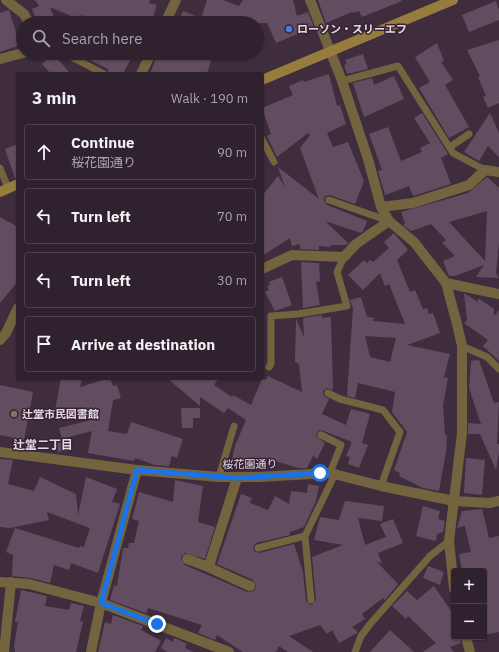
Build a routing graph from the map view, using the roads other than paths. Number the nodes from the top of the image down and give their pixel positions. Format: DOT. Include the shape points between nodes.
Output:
graph roads {
  1 [pos="6,0"];
  2 [pos="176,0"];
  3 [pos="310,0"];
  4 [pos="453,0"];
  5 [pos="25,16"];
  6 [pos="168,16"];
  7 [pos="331,52"];
  8 [pos="16,55"];
  9 [pos="0,59"];
  10 [pos="77,60"];
  11 [pos="148,60"];
  12 [pos="100,72"];
  13 [pos="142,72"];
  14 [pos="264,79"];
  15 [pos="342,81"];
  16 [pos="469,134"];
  17 [pos="264,143"];
  18 [pos="450,147"];
  19 [pos="274,162"];
  20 [pos="0,168"];
  21 [pos="485,170"];
  22 [pos="499,172"];
  23 [pos="9,188"];
  24 [pos="328,200"];
  25 [pos="381,207"];
  26 [pos="389,221"];
  27 [pos="344,257"];
  28 [pos="264,268"];
  29 [pos="446,283"];
  30 [pos="499,294"];
  31 [pos="16,312"];
  32 [pos="0,340"];
  33 [pos="462,346"];
  34 [pos="269,367"];
  35 [pos="499,369"];
  36 [pos="328,393"];
  37 [pos="234,426"];
  38 [pos="321,435"];
  39 [pos="0,452"];
  40 [pos="137,470"];
  41 [pos="332,473"];
  42 [pos="219,477"];
  43 [pos="237,478"];
  44 [pos="381,486"];
  45 [pos="454,501"];
  46 [pos="498,503"];
  47 [pos="304,536"];
  48 [pos="449,541"];
  49 [pos="258,548"];
  50 [pos="187,559"];
  51 [pos="209,566"];
  52 [pos="452,568"];
  53 [pos="0,582"];
  54 [pos="11,582"];
  55 [pos="250,586"];
  56 [pos="311,600"];
  57 [pos="101,603"];
  58 [pos="467,640"];
  59 [pos="4,652"];
  60 [pos="91,652"];
  61 [pos="229,652"];
  62 [pos="355,652"];
  63 [pos="470,652"];
  1 -- 5 [label="street"];
  2 -- 6 [label="street"];
  3 -- 7 [label="street"];
  4 -- 7 [label="street"];
  7 -- 14 [label="street"];
  7 -- 15 [label="street"];
  8 -- 9 [label="street"];
  10 -- 12 [label="lane"];
  11 -- 13 [label="street"];
  15 -- 18 [label="lane" via="398,66"];
  15 -- 25 [label="street" via="368,158"];
  16 -- 18 [label="lane"];
  17 -- 19 [label="lane"];
  18 -- 21 [label="lane" via="453,153"];
  20 -- 23 [label="lane"];
  21 -- 22 [label="street"];
  21 -- 25 [label="street" via="469,185 412,203"];
  24 -- 26 [label="lane"];
  25 -- 26 [label="street"];
  26 -- 27 [label="street" via="356,244"];
  26 -- 29 [label="street" via="414,242"];
  27 -- 28 [label="street" via="292,255"];
  27 -- 34 [label="lane" via="338,272 347,306 271,316"];
  29 -- 30 [label="street"];
  29 -- 33 [label="street"];
  31 -- 32 [label="street"];
  33 -- 35 [label="lane" via="487,357"];
  33 -- 45 [label="street" via="462,432"];
  36 -- 44 [label="lane" via="340,400 384,410 400,432"];
  37 -- 42 [label="lane"];
  38 -- 41 [label="lane" via="341,445"];
  39 -- 40 [label="street, 桜花園通り"];
  40 -- 42 [label="street, 桜花園通り"];
  40 -- 57 [label="street"];
  41 -- 43 [label="street, 桜花園通り"];
  41 -- 44 [label="street, 桜花園通り"];
  41 -- 47 [label="lane"];
  42 -- 43 [label="street, 桜花園通り"];
  43 -- 51 [label="street"];
  44 -- 45 [label="street, 桜花園通り"];
  45 -- 46 [label="street, 桜花園通り"];
  45 -- 48 [label="street"];
  47 -- 49 [label="lane"];
  47 -- 56 [label="lane"];
  48 -- 52 [label="street"];
  48 -- 62 [label="lane" via="430,556 371,623 361,636"];
  50 -- 51 [label="street"];
  51 -- 55 [label="street"];
  53 -- 54 [label="street"];
  54 -- 57 [label="street" via="29,584"];
  54 -- 59 [label="street"];
  57 -- 60 [label="street"];
  57 -- 61 [label="street"];
  58 -- 63 [label="street"];
}
